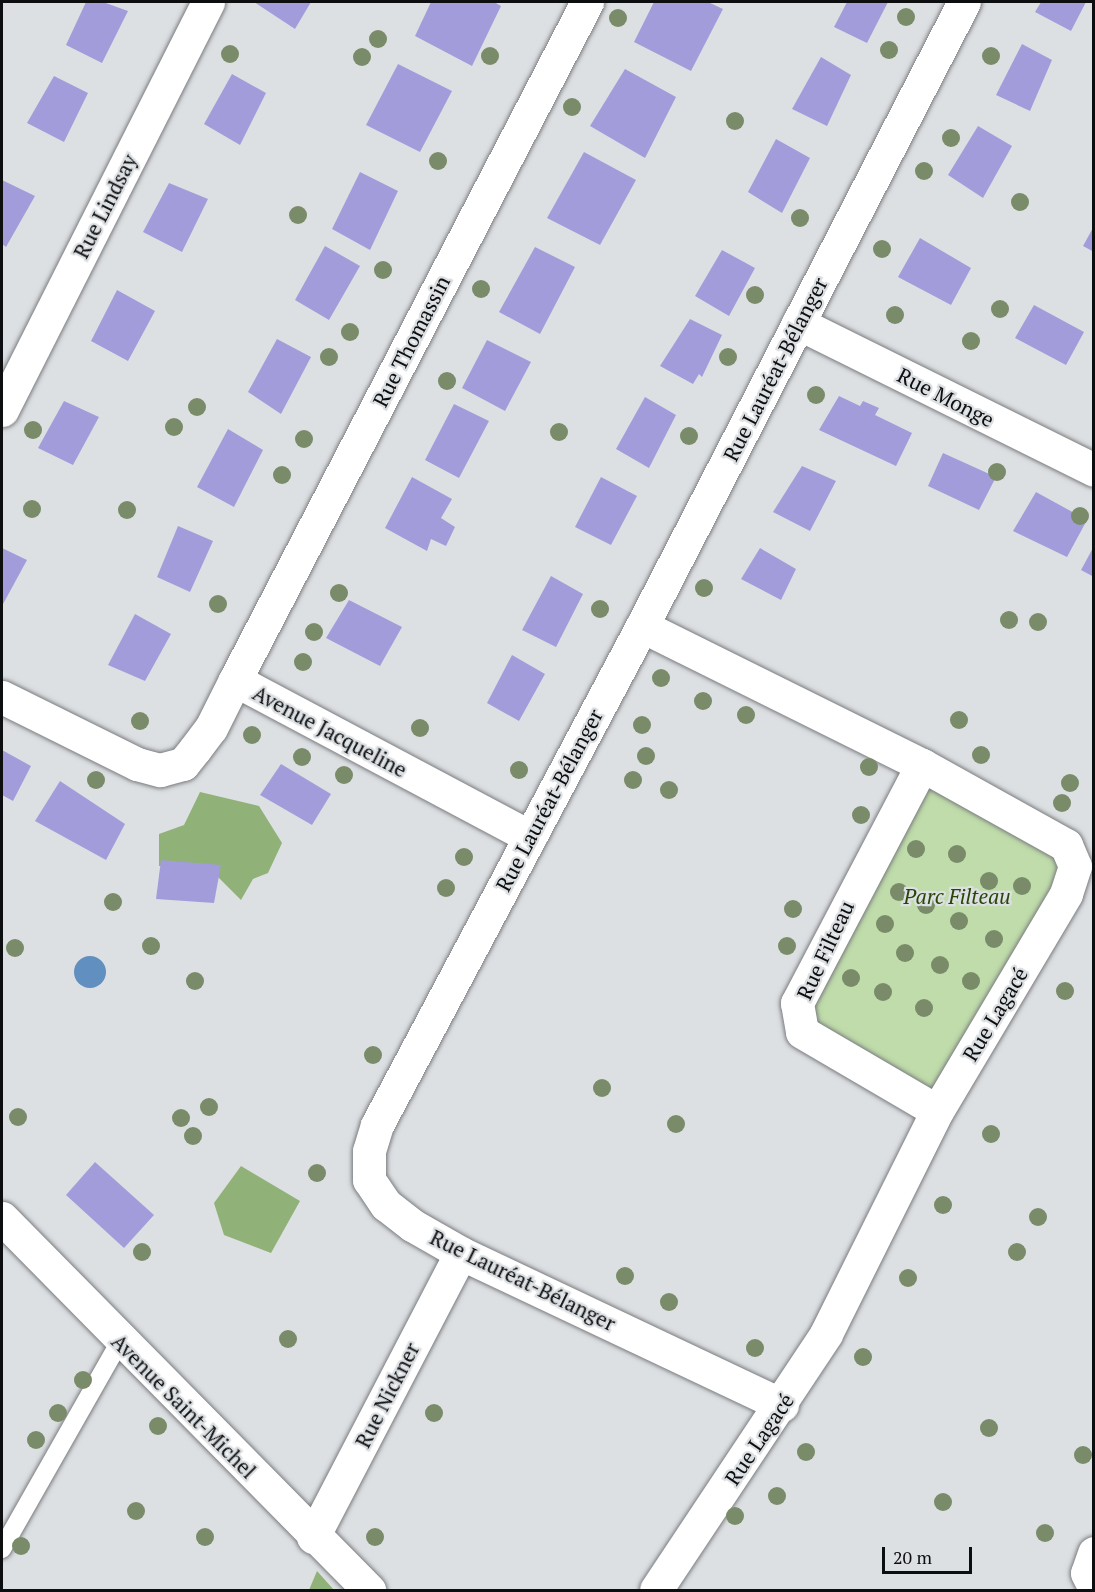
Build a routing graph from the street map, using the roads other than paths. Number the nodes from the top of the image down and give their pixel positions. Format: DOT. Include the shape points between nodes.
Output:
graph roads {
  1 [pos="208,2"];
  2 [pos="587,2"];
  3 [pos="964,2"];
  4 [pos="798,323"];
  5 [pos="2,410"];
  6 [pos="1091,463"];
  7 [pos="642,626"];
  8 [pos="235,680"];
  9 [pos="2,697"];
  10 [pos="922,765"];
  11 [pos="530,837"];
  12 [pos="937,1111"];
  13 [pos="2,1218"];
  14 [pos="461,1253"];
  15 [pos="120,1341"];
  16 [pos="782,1405"];
  17 [pos="313,1537"];
  18 [pos="2,1549"];
  19 [pos="1094,1553"];
  20 [pos="1094,1587"];
  21 [pos="369,1590"];
  22 [pos="656,1590"];
  1 -- 5 [label="street, Rue Lindsay"];
  2 -- 8 [label="street, Rue Thomassin"];
  3 -- 4 [label="street, Rue Lauréat-Bélanger"];
  4 -- 6 [label="street, Rue Monge"];
  4 -- 7 [label="street, Rue Lauréat-Bélanger"];
  7 -- 10 [label="street, Rue Lagacé"];
  7 -- 11 [label="street, Rue Lauréat-Bélanger"];
  8 -- 9 [label="street, Avenue Jacqueline" via="211,728 183,764 160,770 137,764"];
  8 -- 11 [label="street, Avenue Jacqueline"];
  10 -- 12 [label="street, Rue Filteau" via="797,1003 802,1032"];
  10 -- 12 [label="street, Rue Lagacé" via="1066,845 1075,866 1066,894"];
  11 -- 14 [label="street, Rue Lauréat-Bélanger" via="377,1125 369,1151 369,1180 386,1205"];
  12 -- 16 [label="street, Rue Lagacé" via="826,1334"];
  13 -- 15 [label="street, Avenue Saint-Michel"];
  14 -- 16 [label="street, Rue Lauréat-Bélanger"];
  14 -- 17 [label="street, Rue Nickner"];
  15 -- 17 [label="street, Avenue Saint-Michel"];
  15 -- 18 [label="lane"];
  16 -- 22 [label="street, Rue Lagacé"];
  17 -- 21 [label="street, Avenue Saint-Michel"];
  19 -- 20 [label="street" via="1087,1573"];
}
